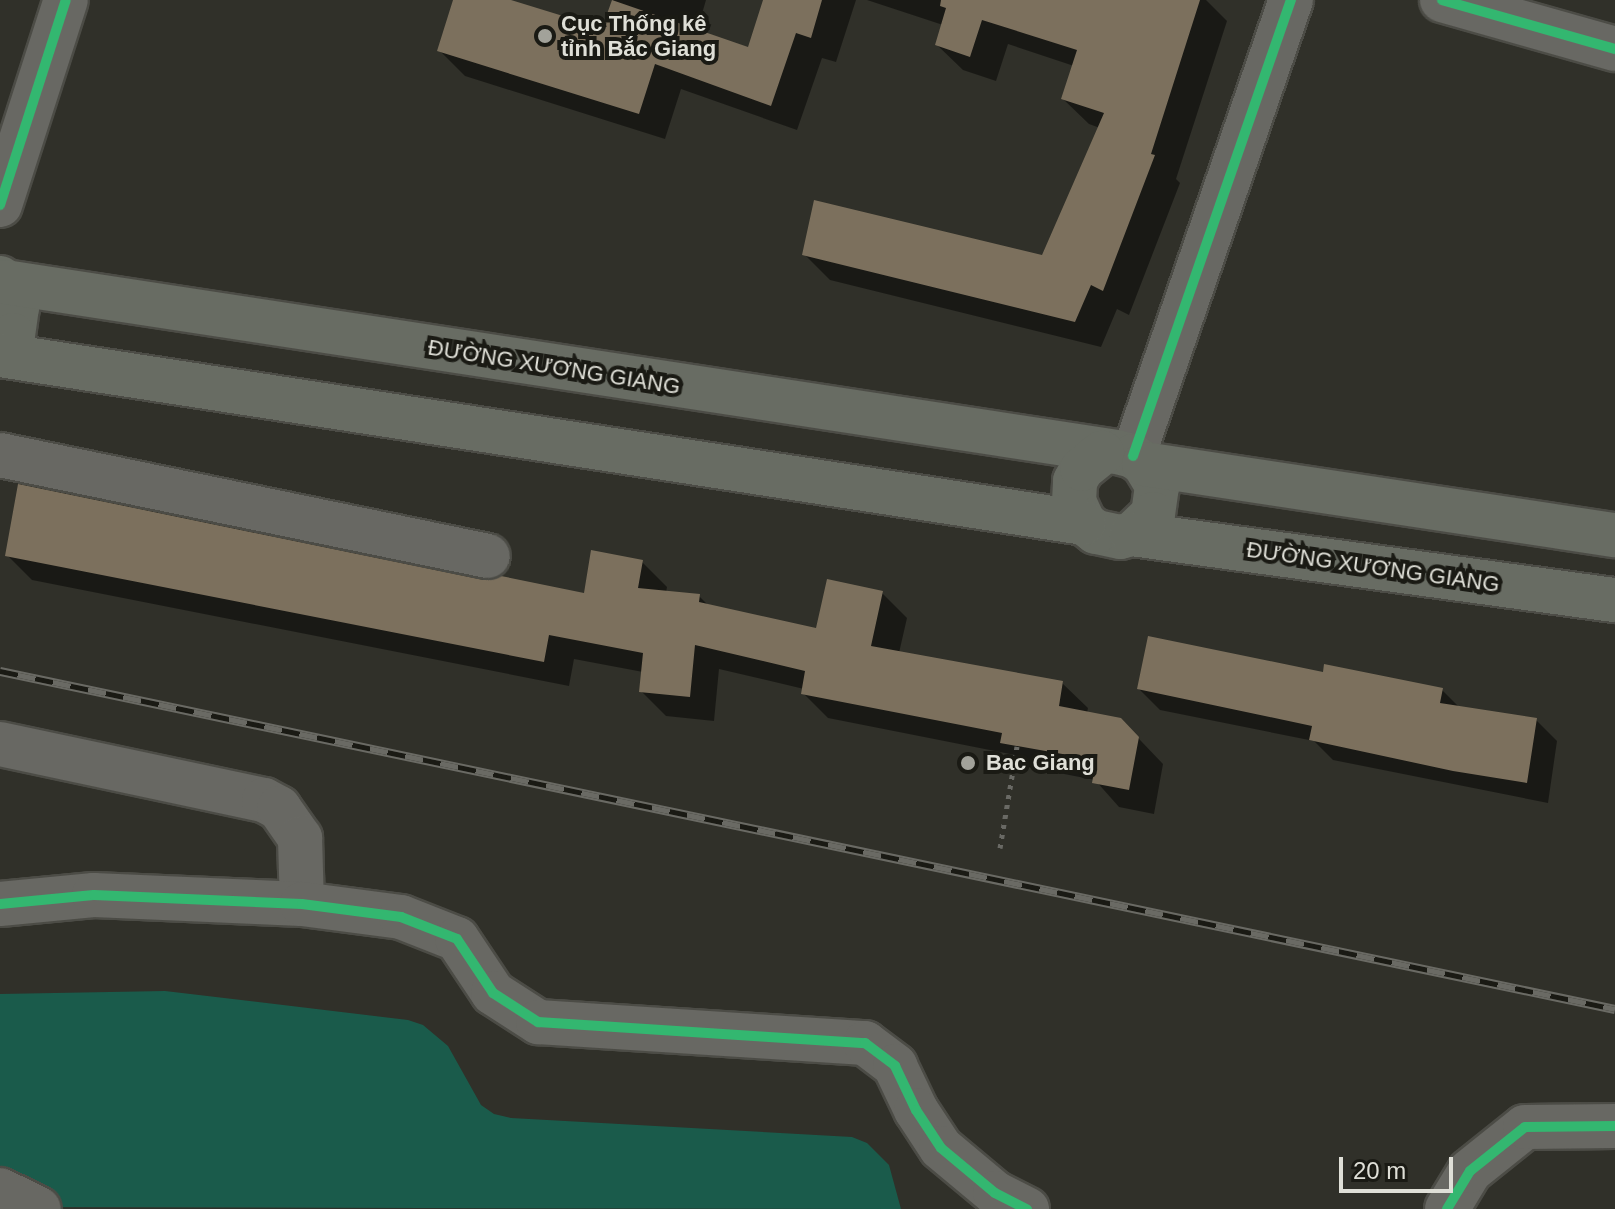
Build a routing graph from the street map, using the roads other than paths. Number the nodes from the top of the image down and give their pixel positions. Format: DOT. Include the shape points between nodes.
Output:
graph roads {
  1 [pos="66,0"];
  2 [pos="1291,0"];
  3 [pos="1442,0"];
  4 [pos="1615,49"];
  5 [pos="0,205"];
  6 [pos="3,280"];
  7 [pos="0,352"];
  8 [pos="0,455"];
  9 [pos="1126,458"];
  10 [pos="1084,523"];
  11 [pos="1132,534"];
  12 [pos="1615,535"];
  13 [pos="488,556"];
  14 [pos="1615,600"];
  15 [pos="0,744"];
  16 [pos="0,904"];
  17 [pos="302,904"];
  18 [pos="1615,1126"];
  19 [pos="0,1190"];
  20 [pos="39,1209"];
  21 [pos="1027,1209"];
  22 [pos="1447,1209"];
  1 -- 5 [label="street"];
  2 -- 9 [label="street"];
  3 -- 4 [label="street"];
  6 -- 7 [label="main road" via="17,307 17,321"];
  6 -- 9 [label="main road, ĐƯỜNG XƯƠNG GIANG"];
  7 -- 10 [label="main road"];
  8 -- 13 [label="street"];
  9 -- 10 [label="main road" via="1082,469 1074,502"];
  9 -- 11 [label="main road" via="1157,486 1153,514"];
  9 -- 12 [label="main road, ĐƯỜNG XƯƠNG GIANG"];
  10 -- 11 [label="main road" via="1106,536"];
  11 -- 14 [label="main road, ĐƯỜNG XƯƠNG GIANG"];
  15 -- 17 [label="street" via="264,800 279,808 300,838"];
  16 -- 17 [label="street" via="94,895"];
  17 -- 21 [label="street" via="401,917 457,939 493,993 538,1022 865,1043 895,1066 941,1148 995,1193"];
  18 -- 22 [label="street" via="1525,1127 1470,1171"];
  19 -- 20 [label="street"];
}
